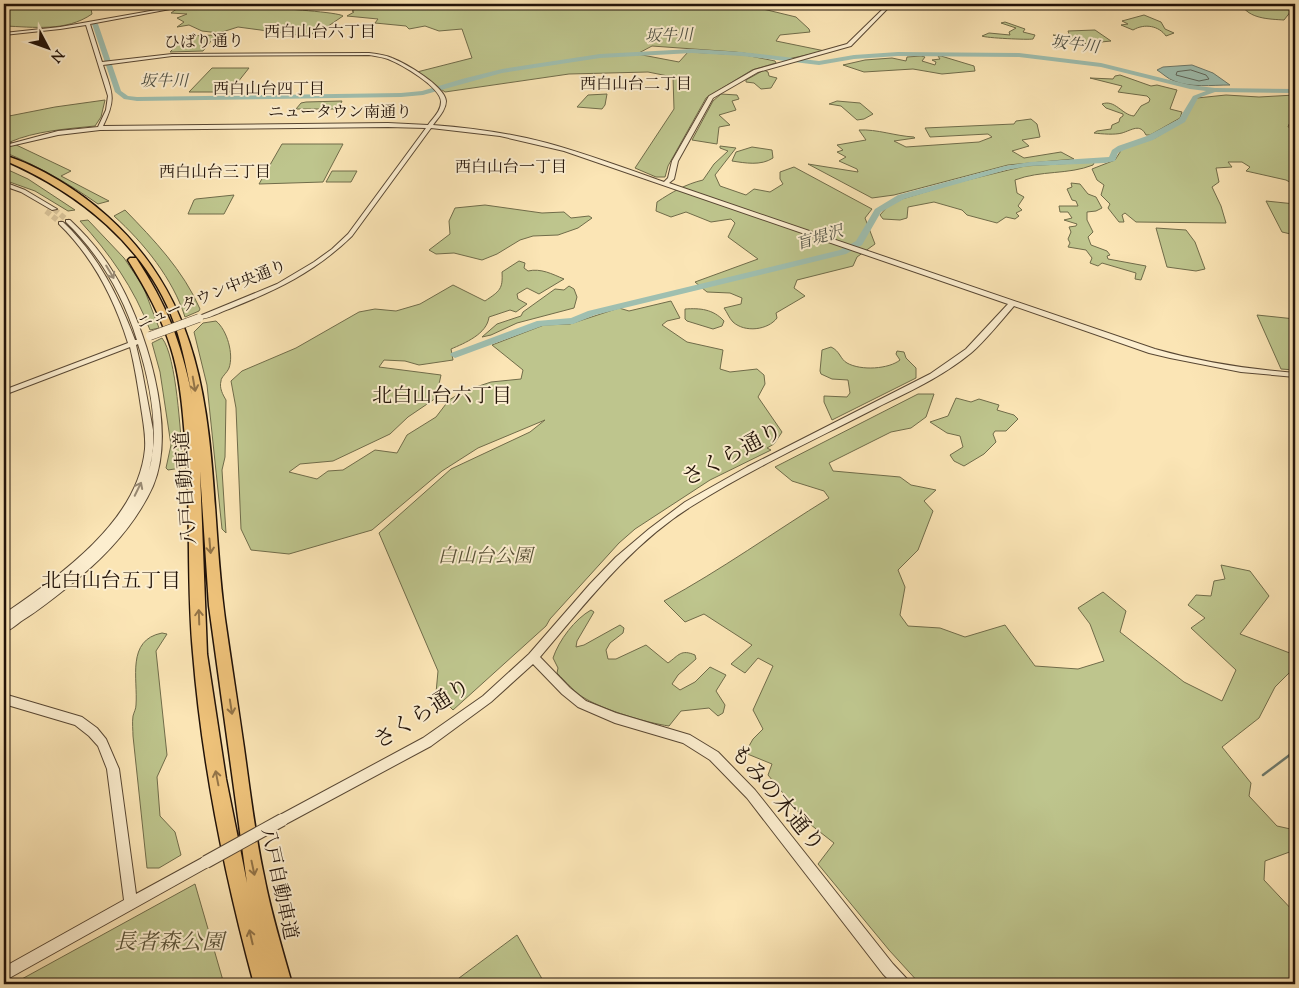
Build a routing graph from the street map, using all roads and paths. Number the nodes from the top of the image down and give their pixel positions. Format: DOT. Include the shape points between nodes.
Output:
graph roads {
  1 [pos="195,4"];
  2 [pos="890,4"];
  3 [pos="88,24"];
  4 [pos="4,34"];
  5 [pos="102,64"];
  6 [pos="430,126"];
  7 [pos="100,128"];
  8 [pos="6,152"];
  9 [pos="4,163"];
  10 [pos="4,184"];
  11 [pos="665,184"];
  12 [pos="4,188"];
  13 [pos="54,209"];
  14 [pos="46,211"];
  15 [pos="65,222"];
  16 [pos="832,241"];
  17 [pos="914,269"];
  18 [pos="1013,303"];
  19 [pos="137,342"];
  20 [pos="1295,375"];
  21 [pos="4,393"];
  22 [pos="4,619"];
  23 [pos="4,628"];
  24 [pos="533,657"];
  25 [pos="4,699"];
  26 [pos="131,904"];
  27 [pos="4,974"];
  28 [pos="264,984"];
  29 [pos="282,984"];
  30 [pos="902,984"];
  1 -- 3 [label="street"];
  2 -- 11 [label="street" via="849,45 756,71 711,97 675,162 671,179"];
  3 -- 4 [label="street"];
  3 -- 5 [label="street"];
  5 -- 6 [label="street, ひばり通り" via="172,55 368,54 392,60 437,90 443,106"];
  5 -- 7 [label="street" via="110,104"];
  6 -- 7 [label="street, ニュータウン南通り"];
  6 -- 11 [label="street, ニュータウン南通り" via="494,132 533,140"];
  6 -- 19 [label="street, ニュータウン中央通り, bridge" via="350,235 310,269 276,287"];
  7 -- 8 [label="street, ニュータウン南通り" via="58,133"];
  8 -- 29 [label="highway, 八戸自動車道, one-way" via="78,196 114,226 149,268 178,324 194,379 201,428 214,592 252,860"];
  28 -- 9 [label="highway, 八戸自動車道, one-way" via="235,869 216,775 200,651 191,430 172,335 156,296 140,269 109,232 73,201"];
  10 -- 13 [label="street"];
  11 -- 16 [label="street, ニュータウン南通り"];
  12 -- 14 [label="street"];
  15 -- 19 [label="street" via="109,283"];
  16 -- 17 [label="street"];
  17 -- 18 [label="street"];
  18 -- 20 [label="street" via="1183,359 1254,372"];
  18 -- 24 [label="street, さくら通り" via="983,338 933,376 719,485 671,516 607,572"];
  19 -- 21 [label="street, ニュータウン中央通り"];
  22 -- 19 [label="street, one-way" via="66,575 93,550 114,527 137,491 145,472 150,439"];
  19 -- 23 [label="street" via="147,362 159,442 146,492 117,535 93,560"];
  24 -- 26 [label="street, さくら通り, bridge" via="487,699 427,742"];
  24 -- 30 [label="street, もみの木通り" via="582,704 615,718 686,739 714,756 751,794"];
  25 -- 26 [label="street" via="78,721 102,743 113,769"];
  26 -- 27 [label="street, さくら通り"];
}
